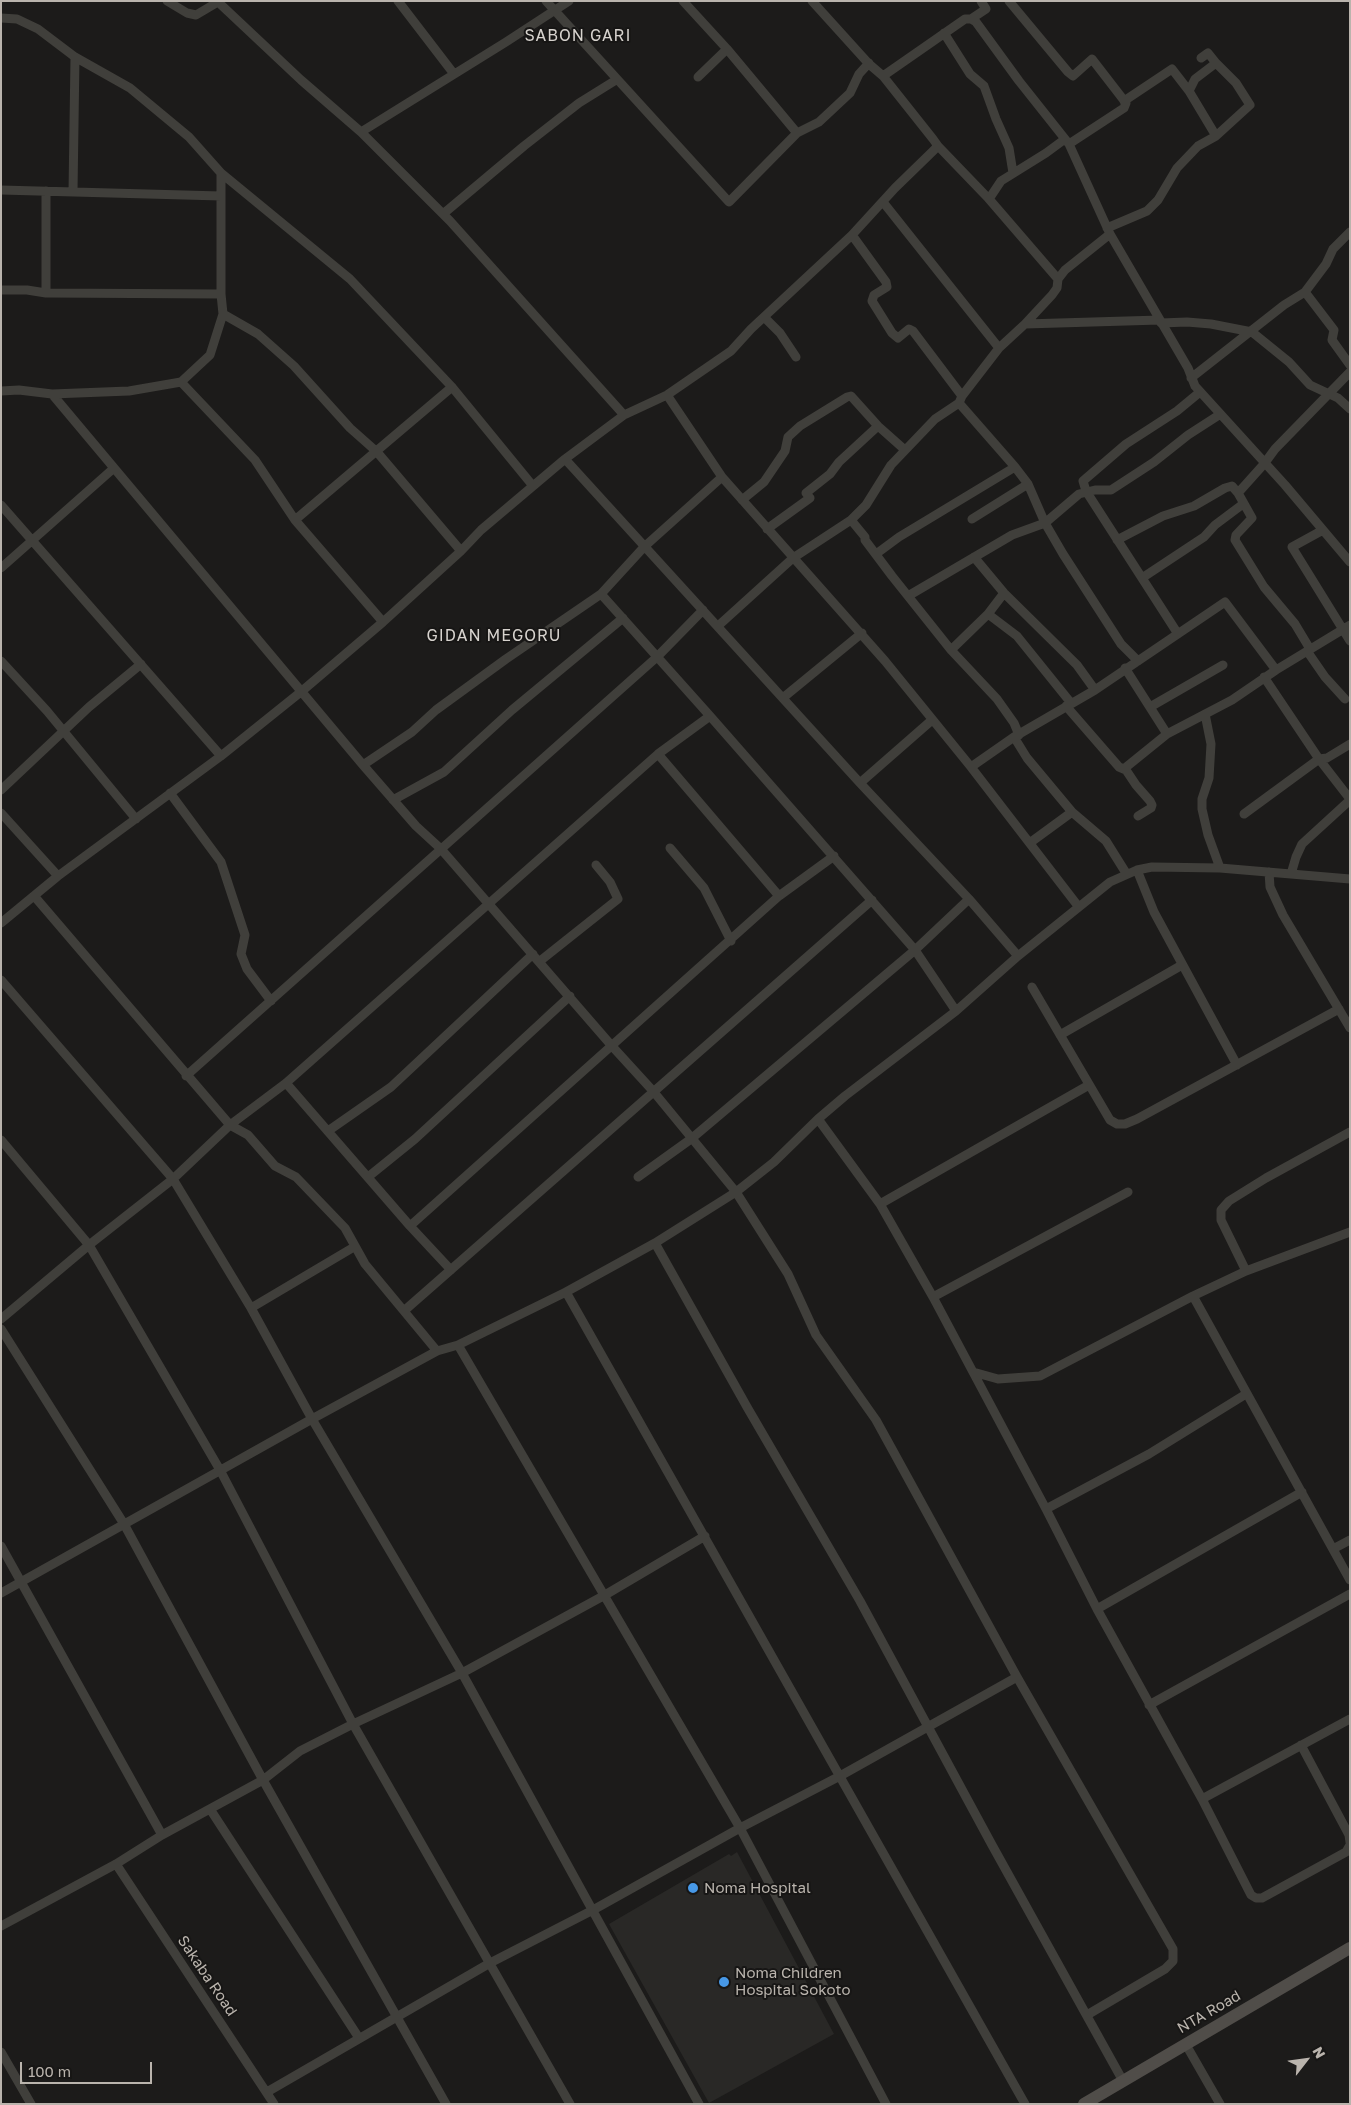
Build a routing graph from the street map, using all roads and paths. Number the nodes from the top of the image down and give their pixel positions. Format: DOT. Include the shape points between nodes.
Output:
graph roads {
  1 [pos="167,1"];
  2 [pos="398,1"];
  3 [pos="546,1"];
  4 [pos="569,1"];
  5 [pos="683,1"];
  6 [pos="812,1"];
  7 [pos="981,1"];
  8 [pos="1009,1"];
  9 [pos="217,2"];
  10 [pos="555,11"];
  11 [pos="1,18"];
  12 [pos="971,19"];
  13 [pos="944,33"];
  14 [pos="727,49"];
  15 [pos="75,57"];
  16 [pos="1201,58"];
  17 [pos="869,63"];
  18 [pos="1216,63"];
  19 [pos="454,74"];
  20 [pos="883,76"];
  21 [pos="698,77"];
  22 [pos="616,80"];
  23 [pos="1189,91"];
  24 [pos="1124,101"];
  25 [pos="361,132"];
  26 [pos="797,133"];
  27 [pos="1216,136"];
  28 [pos="1067,142"];
  29 [pos="938,146"];
  30 [pos="221,173"];
  31 [pos="1013,173"];
  32 [pos="1,190"];
  33 [pos="46,191"];
  34 [pos="73,192"];
  35 [pos="221,196"];
  36 [pos="989,199"];
  37 [pos="883,202"];
  38 [pos="443,214"];
  39 [pos="1109,231"];
  40 [pos="1350,232"];
  41 [pos="852,235"];
  42 [pos="1058,278"];
  43 [pos="1,290"];
  44 [pos="1305,292"];
  45 [pos="46,293"];
  46 [pos="221,294"];
  47 [pos="223,314"];
  48 [pos="764,317"];
  49 [pos="1160,322"];
  50 [pos="1025,324"];
  51 [pos="1252,332"];
  52 [pos="998,348"];
  53 [pos="796,357"];
  54 [pos="1350,365"];
  55 [pos="1350,372"];
  56 [pos="1192,378"];
  57 [pos="181,382"];
  58 [pos="452,387"];
  59 [pos="1,391"];
  60 [pos="1200,392"];
  61 [pos="1330,393"];
  62 [pos="52,394"];
  63 [pos="667,395"];
  64 [pos="961,400"];
  65 [pos="1350,409"];
  66 [pos="624,415"];
  67 [pos="1219,415"];
  68 [pos="878,426"];
  69 [pos="905,450"];
  70 [pos="377,452"];
  71 [pos="565,459"];
  72 [pos="1264,464"];
  73 [pos="1015,466"];
  74 [pos="114,468"];
  75 [pos="722,477"];
  76 [pos="1028,484"];
  77 [pos="533,486"];
  78 [pos="1086,491"];
  79 [pos="1238,492"];
  80 [pos="742,500"];
  81 [pos="1243,504"];
  82 [pos="1,505"];
  83 [pos="972,519"];
  84 [pos="296,520"];
  85 [pos="850,520"];
  86 [pos="1045,523"];
  87 [pos="767,529"];
  88 [pos="1323,530"];
  89 [pos="31,540"];
  90 [pos="1117,540"];
  91 [pos="644,547"];
  92 [pos="461,551"];
  93 [pos="876,554"];
  94 [pos="1348,556"];
  95 [pos="974,557"];
  96 [pos="793,558"];
  97 [pos="1,568"];
  98 [pos="1142,578"];
  99 [pos="1004,593"];
  100 [pos="601,594"];
  101 [pos="908,596"];
  102 [pos="702,610"];
  103 [pos="988,614"];
  104 [pos="623,618"];
  105 [pos="383,622"];
  106 [pos="718,626"];
  107 [pos="1346,628"];
  108 [pos="862,633"];
  109 [pos="1178,634"];
  110 [pos="1350,641"];
  111 [pos="951,650"];
  112 [pos="1308,650"];
  113 [pos="657,657"];
  114 [pos="1,661"];
  115 [pos="1138,661"];
  116 [pos="140,664"];
  117 [pos="1223,665"];
  118 [pos="1125,668"];
  119 [pos="1276,670"];
  120 [pos="1264,677"];
  121 [pos="1095,690"];
  122 [pos="302,691"];
  123 [pos="784,697"];
  124 [pos="1345,700"];
  125 [pos="1068,704"];
  126 [pos="1150,707"];
  127 [pos="1205,714"];
  128 [pos="710,716"];
  129 [pos="932,720"];
  130 [pos="63,730"];
  131 [pos="1167,734"];
  132 [pos="1016,736"];
  133 [pos="1350,744"];
  134 [pos="658,754"];
  135 [pos="221,756"];
  136 [pos="1319,759"];
  137 [pos="363,766"];
  138 [pos="971,766"];
  139 [pos="1125,768"];
  140 [pos="860,783"];
  141 [pos="1,790"];
  142 [pos="170,793"];
  143 [pos="393,800"];
  144 [pos="1350,800"];
  145 [pos="1072,812"];
  146 [pos="1,813"];
  147 [pos="1244,814"];
  148 [pos="1138,816"];
  149 [pos="136,819"];
  150 [pos="1031,842"];
  151 [pos="670,848"];
  152 [pos="441,849"];
  153 [pos="834,856"];
  154 [pos="596,865"];
  155 [pos="1220,868"];
  156 [pos="1137,870"];
  157 [pos="1269,872"];
  158 [pos="1126,874"];
  159 [pos="1291,874"];
  160 [pos="58,876"];
  161 [pos="1350,879"];
  162 [pos="779,896"];
  163 [pos="35,897"];
  164 [pos="969,899"];
  165 [pos="872,900"];
  166 [pos="490,904"];
  167 [pos="1078,906"];
  168 [pos="1,922"];
  169 [pos="731,940"];
  170 [pos="914,950"];
  171 [pos="533,954"];
  172 [pos="1018,956"];
  173 [pos="540,961"];
  174 [pos="1182,965"];
  175 [pos="1,980"];
  176 [pos="1032,987"];
  177 [pos="570,996"];
  178 [pos="271,1000"];
  179 [pos="1339,1009"];
  180 [pos="956,1011"];
  181 [pos="1350,1028"];
  182 [pos="1060,1035"];
  183 [pos="611,1045"];
  184 [pos="1237,1065"];
  185 [pos="186,1076"];
  186 [pos="286,1083"];
  187 [pos="1088,1085"];
  188 [pos="654,1090"];
  189 [pos="818,1119"];
  190 [pos="230,1125"];
  191 [pos="328,1131"];
  192 [pos="1350,1132"];
  193 [pos="691,1139"];
  194 [pos="1,1140"];
  195 [pos="368,1178"];
  196 [pos="638,1178"];
  197 [pos="173,1179"];
  198 [pos="736,1192"];
  199 [pos="1128,1192"];
  200 [pos="880,1204"];
  201 [pos="410,1226"];
  202 [pos="1350,1232"];
  203 [pos="655,1243"];
  204 [pos="89,1245"];
  205 [pos="354,1247"];
  206 [pos="451,1270"];
  207 [pos="1246,1271"];
  208 [pos="566,1292"];
  209 [pos="1193,1296"];
  210 [pos="933,1297"];
  211 [pos="251,1308"];
  212 [pos="405,1310"];
  213 [pos="1,1319"];
  214 [pos="1,1329"];
  215 [pos="458,1345"];
  216 [pos="437,1351"];
  217 [pos="973,1372"];
  218 [pos="1246,1394"];
  219 [pos="312,1419"];
  220 [pos="220,1470"];
  221 [pos="1302,1492"];
  222 [pos="1046,1509"];
  223 [pos="124,1524"];
  224 [pos="705,1536"];
  225 [pos="1350,1540"];
  226 [pos="1,1546"];
  227 [pos="1333,1549"];
  228 [pos="1350,1580"];
  229 [pos="22,1582"];
  230 [pos="1,1593"];
  231 [pos="1350,1594"];
  232 [pos="605,1595"];
  233 [pos="1097,1609"];
  234 [pos="462,1673"];
  235 [pos="1017,1677"];
  236 [pos="1149,1705"];
  237 [pos="1350,1719"];
  238 [pos="353,1724"];
  239 [pos="928,1726"];
  240 [pos="1301,1746"];
  241 [pos="840,1776"];
  242 [pos="262,1780"];
  243 [pos="1202,1799"];
  244 [pos="210,1809"];
  245 [pos="740,1828"];
  246 [pos="162,1835"];
  247 [pos="1350,1844"];
  248 [pos="116,1864"];
  249 [pos="593,1910"];
  250 [pos="1,1926"];
  251 [pos="1350,1948"];
  252 [pos="1350,1958"];
  253 [pos="490,1963"];
  254 [pos="1087,2015"];
  255 [pos="398,2016"];
  256 [pos="359,2038"];
  257 [pos="1189,2050"];
  258 [pos="1,2052"];
  259 [pos="1122,2081"];
  260 [pos="267,2092"];
  261 [pos="31,2104"];
  262 [pos="274,2104"];
  263 [pos="446,2104"];
  264 [pos="570,2104"];
  265 [pos="699,2104"];
  266 [pos="886,2104"];
  267 [pos="1025,2104"];
  268 [pos="1084,2104"];
  269 [pos="1094,2104"];
  270 [pos="1220,2104"];
  1 -- 9 [label="street" via="196,15"];
  2 -- 19 [label="street"];
  3 -- 10 [label="street"];
  4 -- 10 [label="street"];
  5 -- 14 [label="street"];
  6 -- 17 [label="street"];
  7 -- 12 [label="street" via="986,9"];
  8 -- 24 [label="street" via="1068,72 1073,76 1092,59"];
  9 -- 25 [label="street"];
  10 -- 19 [label="street"];
  10 -- 22 [label="street"];
  11 -- 15 [label="street" via="17,19 38,29"];
  12 -- 13 [label="street"];
  12 -- 28 [label="street"];
  13 -- 20 [label="street"];
  13 -- 31 [label="street" via="970,74 984,86 1009,148"];
  14 -- 21 [label="street"];
  14 -- 26 [label="street"];
  15 -- 30 [label="street" via="130,88 188,137"];
  15 -- 34 [label="street"];
  16 -- 18 [label="street" via="1208,53"];
  17 -- 20 [label="street"];
  17 -- 26 [label="street" via="859,74 854,89 841,102 819,122"];
  18 -- 23 [label="street" via="1194,79"];
  18 -- 27 [label="street" via="1236,83 1250,105"];
  19 -- 25 [label="street"];
  20 -- 29 [label="street"];
  22 -- 26 [label="street" via="729,202"];
  22 -- 38 [label="street" via="579,103"];
  23 -- 24 [label="street" via="1172,69"];
  23 -- 27 [label="street"];
  24 -- 28 [label="street" via="1124,108"];
  25 -- 38 [label="street"];
  27 -- 39 [label="street" via="1198,146 1177,168 1158,200 1147,211"];
  28 -- 31 [label="street"];
  28 -- 39 [label="street"];
  29 -- 36 [label="street"];
  29 -- 37 [label="street"];
  30 -- 35 [label="street"];
  30 -- 58 [label="street" via="350,279"];
  31 -- 36 [label="street" via="1001,181"];
  32 -- 33 [label="street"];
  33 -- 34 [label="street"];
  33 -- 45 [label="street"];
  34 -- 35 [label="street"];
  35 -- 46 [label="street"];
  36 -- 42 [label="street"];
  37 -- 41 [label="street"];
  37 -- 52 [label="street"];
  38 -- 66 [label="street"];
  39 -- 42 [label="street"];
  39 -- 49 [label="street"];
  40 -- 44 [label="street" via="1333,249"];
  41 -- 48 [label="street"];
  41 -- 64 [label="street" via="886,282 887,288 874,295 872,301 892,333 898,338 909,330 913,331"];
  42 -- 50 [label="street" via="1052,295"];
  43 -- 45 [label="street"];
  44 -- 51 [label="street"];
  44 -- 54 [label="street" via="1334,330 1332,340"];
  45 -- 46 [label="street"];
  46 -- 47 [label="street"];
  47 -- 57 [label="street" via="210,355"];
  47 -- 70 [label="street" via="258,334 294,366 350,428"];
  48 -- 53 [label="street" via="780,332"];
  48 -- 63 [label="street" via="731,352"];
  49 -- 50 [label="street"];
  49 -- 51 [label="street" via="1211,324"];
  49 -- 56 [label="street"];
  50 -- 52 [label="street"];
  51 -- 56 [label="street"];
  51 -- 61 [label="street" via="1289,362 1310,385"];
  52 -- 64 [label="street"];
  55 -- 61 [label="street"];
  56 -- 60 [label="street"];
  57 -- 62 [label="street" via="129,391"];
  57 -- 84 [label="street" via="255,460"];
  58 -- 70 [label="street"];
  58 -- 77 [label="street"];
  59 -- 62 [label="street"];
  60 -- 67 [label="street"];
  60 -- 78 [label="street" via="1126,444 1083,481"];
  61 -- 65 [label="street"];
  61 -- 72 [label="street"];
  62 -- 74 [label="street"];
  63 -- 66 [label="street"];
  63 -- 75 [label="street"];
  64 -- 69 [label="street" via="935,419"];
  64 -- 73 [label="street"];
  66 -- 71 [label="street"];
  67 -- 72 [label="street"];
  67 -- 78 [label="street" via="1111,490"];
  68 -- 69 [label="street"];
  68 -- 80 [label="street" via="851,396 826,409 788,437 785,451 764,482"];
  68 -- 87 [label="street" via="806,493 810,498"];
  69 -- 85 [label="street" via="891,465 866,505"];
  70 -- 84 [label="street"];
  70 -- 92 [label="street"];
  71 -- 77 [label="street"];
  71 -- 91 [label="street"];
  72 -- 79 [label="street"];
  72 -- 88 [label="street"];
  73 -- 76 [label="street"];
  73 -- 93 [label="street"];
  74 -- 89 [label="street"];
  74 -- 122 [label="street"];
  75 -- 80 [label="street"];
  75 -- 91 [label="street"];
  76 -- 83 [label="street"];
  76 -- 86 [label="street"];
  77 -- 92 [label="street"];
  78 -- 86 [label="street"];
  78 -- 90 [label="street"];
  79 -- 81 [label="street"];
  79 -- 90 [label="street" via="1232,486 1224,488 1194,506 1163,516"];
  80 -- 87 [label="street"];
  81 -- 98 [label="street" via="1204,536"];
  81 -- 112 [label="street" via="1252,518 1235,540 1264,588 1295,624"];
  82 -- 89 [label="street"];
  84 -- 105 [label="street"];
  85 -- 93 [label="street"];
  85 -- 96 [label="street"];
  86 -- 95 [label="street" via="1012,535"];
  86 -- 115 [label="street" via="1121,644"];
  87 -- 96 [label="street"];
  88 -- 94 [label="street"];
  88 -- 107 [label="street" via="1292,547"];
  89 -- 97 [label="street"];
  89 -- 116 [label="street"];
  90 -- 98 [label="street"];
  91 -- 100 [label="street"];
  91 -- 102 [label="street"];
  92 -- 105 [label="street"];
  93 -- 101 [label="street"];
  95 -- 99 [label="street"];
  95 -- 101 [label="street"];
  96 -- 106 [label="street"];
  96 -- 108 [label="street"];
  98 -- 109 [label="street"];
  99 -- 103 [label="street"];
  99 -- 121 [label="street" via="1067,655"];
  100 -- 104 [label="street"];
  100 -- 137 [label="street" via="506,659"];
  101 -- 111 [label="street"];
  102 -- 106 [label="street"];
  102 -- 113 [label="street"];
  103 -- 111 [label="street"];
  103 -- 125 [label="street" via="1017,636"];
  104 -- 113 [label="street"];
  104 -- 143 [label="street" via="512,710 444,772"];
  105 -- 122 [label="street"];
  106 -- 123 [label="street"];
  107 -- 110 [label="street"];
  107 -- 112 [label="street"];
  108 -- 123 [label="street"];
  108 -- 129 [label="street"];
  109 -- 115 [label="street"];
  109 -- 119 [label="street" via="1226,602"];
  111 -- 132 [label="street" via="997,699 1014,723"];
  112 -- 119 [label="street"];
  112 -- 124 [label="street"];
  113 -- 128 [label="street"];
  113 -- 152 [label="street"];
  114 -- 130 [label="street"];
  115 -- 118 [label="street"];
  116 -- 130 [label="street"];
  116 -- 135 [label="street"];
  117 -- 126 [label="street"];
  118 -- 121 [label="street"];
  118 -- 126 [label="street"];
  119 -- 120 [label="street"];
  120 -- 127 [label="street"];
  120 -- 136 [label="street"];
  121 -- 125 [label="street"];
  122 -- 135 [label="street"];
  122 -- 137 [label="street"];
  123 -- 140 [label="street"];
  125 -- 132 [label="street"];
  125 -- 139 [label="street" via="1119,767"];
  126 -- 131 [label="street"];
  127 -- 131 [label="street"];
  127 -- 155 [label="street" via="1211,744 1209,778 1202,809"];
  128 -- 134 [label="street"];
  128 -- 153 [label="street"];
  129 -- 138 [label="street"];
  129 -- 140 [label="street"];
  130 -- 141 [label="street"];
  130 -- 149 [label="street"];
  131 -- 139 [label="street"];
  132 -- 138 [label="street"];
  132 -- 145 [label="street" via="1027,758"];
  133 -- 136 [label="street" via="1327,758"];
  134 -- 162 [label="street"];
  134 -- 166 [label="street"];
  135 -- 142 [label="street"];
  136 -- 144 [label="street"];
  136 -- 147 [label="street"];
  137 -- 143 [label="street"];
  138 -- 150 [label="street"];
  139 -- 148 [label="street" via="1152,804"];
  140 -- 164 [label="street"];
  142 -- 149 [label="street"];
  142 -- 178 [label="street" via="221,862 245,935 241,954 247,969"];
  143 -- 152 [label="street"];
  144 -- 159 [label="street" via="1302,844"];
  145 -- 150 [label="street"];
  145 -- 158 [label="street" via="1102,836"];
  146 -- 160 [label="street"];
  149 -- 160 [label="street"];
  150 -- 167 [label="street"];
  151 -- 169 [label="street" via="704,888"];
  152 -- 166 [label="street"];
  152 -- 178 [label="street"];
  153 -- 162 [label="street"];
  153 -- 165 [label="street"];
  154 -- 173 [label="street" via="610,882 618,899"];
  155 -- 156 [label="street" via="1152,867"];
  155 -- 157 [label="street"];
  156 -- 158 [label="street"];
  156 -- 174 [label="street" via="1154,912"];
  157 -- 159 [label="street"];
  157 -- 179 [label="street" via="1270,887 1284,915"];
  158 -- 167 [label="street"];
  159 -- 161 [label="street"];
  160 -- 163 [label="street"];
  162 -- 169 [label="street"];
  163 -- 168 [label="street"];
  163 -- 185 [label="street"];
  164 -- 170 [label="street"];
  164 -- 172 [label="street"];
  165 -- 170 [label="street"];
  165 -- 188 [label="street"];
  166 -- 171 [label="street"];
  166 -- 186 [label="street"];
  167 -- 172 [label="street"];
  169 -- 183 [label="street"];
  170 -- 180 [label="street"];
  170 -- 193 [label="street"];
  171 -- 173 [label="street"];
  171 -- 191 [label="street" via="391,1087"];
  172 -- 180 [label="street"];
  173 -- 177 [label="street"];
  174 -- 182 [label="street"];
  174 -- 184 [label="street"];
  175 -- 197 [label="street"];
  176 -- 182 [label="street"];
  177 -- 183 [label="street"];
  177 -- 195 [label="street"];
  178 -- 185 [label="street"];
  179 -- 181 [label="street"];
  179 -- 184 [label="street"];
  180 -- 189 [label="street"];
  182 -- 187 [label="street"];
  183 -- 188 [label="street"];
  183 -- 201 [label="street"];
  184 -- 187 [label="street" via="1125,1124 1110,1120"];
  185 -- 190 [label="street"];
  186 -- 190 [label="street"];
  186 -- 191 [label="street"];
  187 -- 200 [label="street"];
  188 -- 193 [label="street"];
  188 -- 206 [label="street"];
  189 -- 198 [label="street" via="774,1162"];
  189 -- 200 [label="street"];
  190 -- 197 [label="street"];
  190 -- 205 [label="street" via="248,1135 275,1166 296,1177 345,1228"];
  191 -- 195 [label="street"];
  192 -- 207 [label="street" via="1266,1178 1229,1201 1221,1210 1221,1220"];
  193 -- 196 [label="street"];
  193 -- 198 [label="street"];
  194 -- 204 [label="street"];
  195 -- 201 [label="street"];
  197 -- 204 [label="street"];
  197 -- 211 [label="street"];
  198 -- 203 [label="street"];
  198 -- 235 [label="street" via="788,1274 816,1335 876,1420"];
  199 -- 210 [label="street"];
  200 -- 210 [label="street"];
  201 -- 206 [label="street"];
  202 -- 207 [label="street"];
  203 -- 208 [label="street"];
  203 -- 239 [label="street"];
  204 -- 213 [label="street"];
  204 -- 220 [label="street"];
  205 -- 211 [label="street"];
  205 -- 212 [label="street" via="364,1264"];
  206 -- 212 [label="street"];
  207 -- 209 [label="street"];
  208 -- 215 [label="street"];
  208 -- 224 [label="street"];
  209 -- 217 [label="street" via="1040,1376 998,1380"];
  209 -- 218 [label="street"];
  210 -- 217 [label="street"];
  211 -- 219 [label="street"];
  212 -- 216 [label="street"];
  214 -- 223 [label="street"];
  215 -- 216 [label="street"];
  215 -- 232 [label="street"];
  216 -- 219 [label="street"];
  217 -- 222 [label="street"];
  218 -- 221 [label="street"];
  218 -- 222 [label="street" via="1149,1454"];
  219 -- 220 [label="street"];
  219 -- 234 [label="street"];
  220 -- 223 [label="street"];
  220 -- 238 [label="street"];
  221 -- 227 [label="street"];
  221 -- 233 [label="street"];
  222 -- 233 [label="street"];
  223 -- 229 [label="street"];
  223 -- 242 [label="street"];
  224 -- 232 [label="street"];
  224 -- 241 [label="street"];
  225 -- 227 [label="street"];
  226 -- 229 [label="street"];
  227 -- 228 [label="street"];
  229 -- 230 [label="street"];
  229 -- 246 [label="street"];
  231 -- 236 [label="street"];
  232 -- 234 [label="street"];
  232 -- 245 [label="street"];
  233 -- 236 [label="street"];
  234 -- 238 [label="street"];
  234 -- 249 [label="street"];
  235 -- 239 [label="street"];
  235 -- 254 [label="street" via="1173,1949 1173,1961 1165,1969"];
  236 -- 243 [label="street"];
  237 -- 240 [label="street"];
  238 -- 242 [label="street" via="300,1751"];
  238 -- 253 [label="street"];
  239 -- 241 [label="street"];
  239 -- 254 [label="street"];
  240 -- 243 [label="street"];
  240 -- 247 [label="street"];
  241 -- 245 [label="street"];
  241 -- 267 [label="street"];
  242 -- 244 [label="street"];
  242 -- 255 [label="street"];
  243 -- 247 [label="street" via="1251,1896 1256,1898 1262,1898 1346,1852"];
  244 -- 246 [label="street"];
  244 -- 256 [label="street"];
  245 -- 249 [label="street"];
  245 -- 266 [label="street"];
  246 -- 248 [label="street"];
  248 -- 250 [label="street"];
  248 -- 260 [label="street, Sakaba Road"];
  249 -- 253 [label="street"];
  249 -- 265 [label="street"];
  251 -- 259 [label="main road, NTA Road"];
  252 -- 257 [label="main road, NTA Road"];
  253 -- 255 [label="street"];
  253 -- 264 [label="street"];
  254 -- 259 [label="street"];
  255 -- 256 [label="street"];
  255 -- 263 [label="street"];
  256 -- 260 [label="street"];
  257 -- 269 [label="main road, NTA Road"];
  257 -- 270 [label="street"];
  258 -- 261 [label="street"];
  259 -- 268 [label="main road, NTA Road"];
  260 -- 262 [label="street, Sakaba Road"];
}
